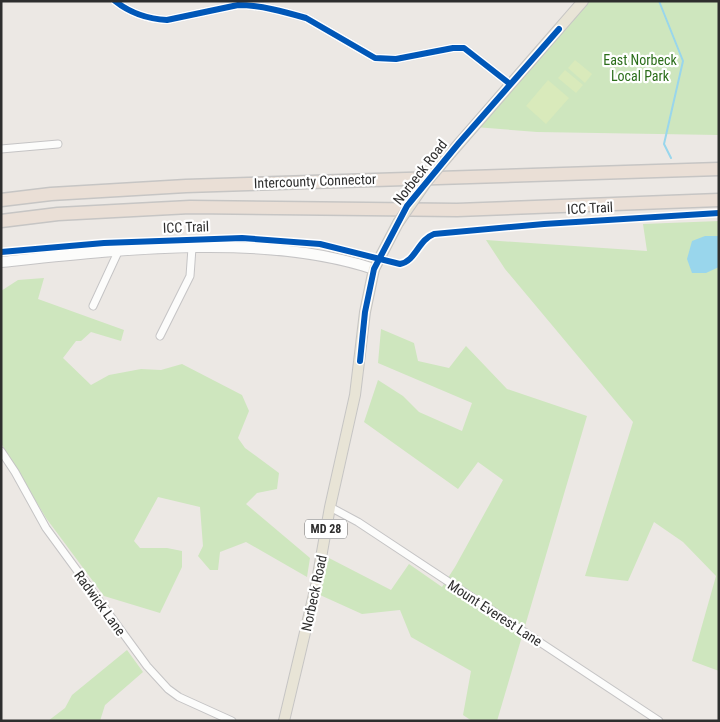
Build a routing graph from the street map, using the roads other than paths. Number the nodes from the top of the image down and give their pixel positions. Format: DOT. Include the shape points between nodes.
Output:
graph roads {
  1 [pos="115,1"];
  2 [pos="583,1"];
  3 [pos="510,84"];
  4 [pos="58,144"];
  5 [pos="1,149"];
  6 [pos="719,168"];
  7 [pos="1,200"];
  8 [pos="719,200"];
  9 [pos="1,222"];
  10 [pos="192,248"];
  11 [pos="118,252"];
  12 [pos="1,262"];
  13 [pos="374,269"];
  14 [pos="92,306"];
  15 [pos="160,336"];
  16 [pos="1,452"];
  17 [pos="330,507"];
  18 [pos="232,721"];
  19 [pos="284,721"];
  20 [pos="660,721"];
  1 -- 3 [label="street" via="125,9 155,20 238,5 287,13 306,18 375,58 396,59 464,48"];
  2 -- 3 [label="main road, Norbeck Road / MD 28"];
  3 -- 13 [label="main road, Norbeck Road / MD 28, bridge" via="412,200"];
  4 -- 5 [label="street"];
  6 -- 7 [label="highway, Intercounty Connector" via="186,186"];
  8 -- 9 [label="highway, Intercounty Connector" via="458,210 190,207 58,214"];
  10 -- 11 [label="street"];
  10 -- 13 [label="street" via="296,252 334,257"];
  10 -- 15 [label="street" via="190,276"];
  11 -- 12 [label="street"];
  11 -- 14 [label="street"];
  13 -- 17 [label="main road, Norbeck Road / MD 28" via="355,395"];
  16 -- 18 [label="street, Radwick Lane" via="46,528 147,666 179,697"];
  17 -- 19 [label="main road, Norbeck Road / MD 28" via="316,586"];
  17 -- 20 [label="street, Mount Everest Lane" via="358,522"];
}
